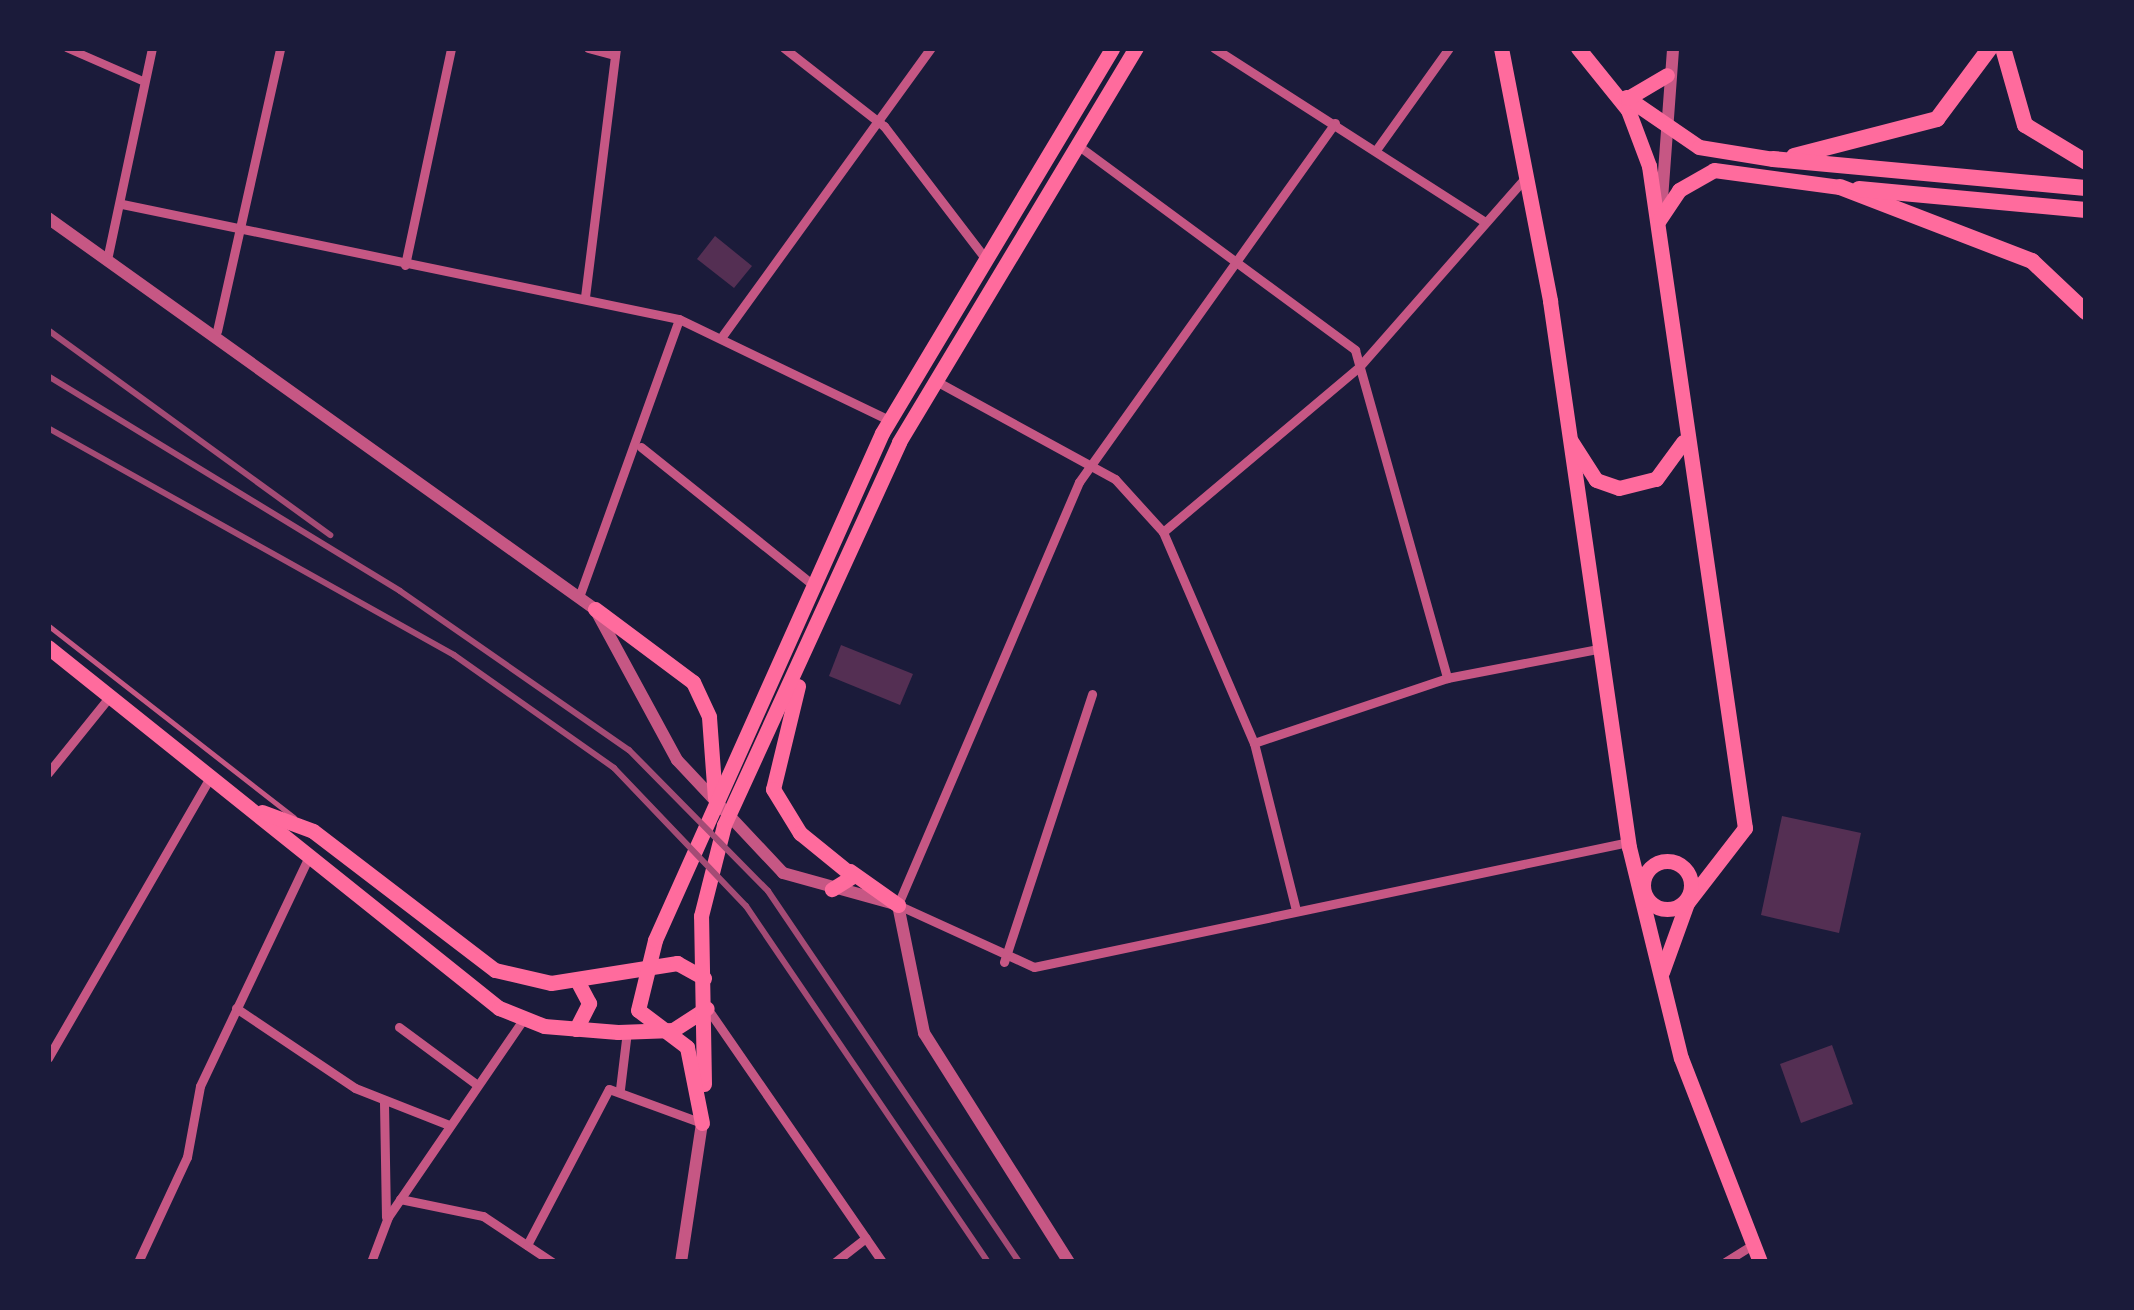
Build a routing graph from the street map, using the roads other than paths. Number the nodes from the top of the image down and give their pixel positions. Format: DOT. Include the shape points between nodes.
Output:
graph roads {
  1 [pos="67,48"];
  2 [pos="152,48"];
  3 [pos="280,48"];
  4 [pos="451,48"];
  5 [pos="588,48"];
  6 [pos="784,48"];
  7 [pos="931,48"];
  8 [pos="1112,48"];
  9 [pos="1136,48"];
  10 [pos="1214,48"];
  11 [pos="1449,48"];
  12 [pos="1501,48"];
  13 [pos="1579,48"];
  14 [pos="1672,48"];
  15 [pos="1990,48"];
  16 [pos="2003,48"];
  17 [pos="615,51"];
  18 [pos="1667,75"];
  19 [pos="145,82"];
  20 [pos="1612,83"];
  21 [pos="1628,98"];
  22 [pos="1335,123"];
  23 [pos="884,126"];
  24 [pos="1672,134"];
  25 [pos="1076,144"];
  26 [pos="1376,150"];
  27 [pos="1773,159"];
  28 [pos="2086,162"];
  29 [pos="1529,174"];
  30 [pos="1840,187"];
  31 [pos="2086,188"];
  32 [pos="122,204"];
  33 [pos="2086,210"];
  34 [pos="48,218"];
  35 [pos="1659,220"];
  36 [pos="1483,221"];
  37 [pos="241,228"];
  38 [pos="108,255"];
  39 [pos="984,256"];
  40 [pos="1241,257"];
  41 [pos="405,265"];
  42 [pos="584,297"];
  43 [pos="2086,312"];
  44 [pos="680,319"];
  45 [pos="217,331"];
  46 [pos="723,335"];
  47 [pos="1359,367"];
  48 [pos="933,380"];
  49 [pos="889,420"];
  50 [pos="906,430"];
  51 [pos="1567,433"];
  52 [pos="1683,441"];
  53 [pos="641,447"];
  54 [pos="1089,465"];
  55 [pos="1163,532"];
  56 [pos="813,585"];
  57 [pos="579,597"];
  58 [pos="828,602"];
  59 [pos="595,609"];
  60 [pos="48,625"];
  61 [pos="48,646"];
  62 [pos="1598,649"];
  63 [pos="1447,678"];
  64 [pos="1091,694"];
  65 [pos="111,695"];
  66 [pos="1254,743"];
  67 [pos="48,772"];
  68 [pos="211,776"];
  69 [pos="715,801"];
  70 [pos="248,806"];
  71 [pos="313,831"];
  72 [pos="1628,842"];
  73 [pos="309,856"];
  74 [pos="850,871"];
  75 [pos="832,889"];
  76 [pos="1698,891"];
  77 [pos="1640,896"];
  78 [pos="898,905"];
  79 [pos="1296,910"];
  80 [pos="1004,962"];
  81 [pos="647,970"];
  82 [pos="704,978"];
  83 [pos="577,980"];
  84 [pos="1660,981"];
  85 [pos="236,1008"];
  86 [pos="707,1008"];
  87 [pos="523,1020"];
  88 [pos="399,1027"];
  89 [pos="577,1029"];
  90 [pos="669,1030"];
  91 [pos="627,1031"];
  92 [pos="48,1058"];
  93 [pos="476,1084"];
  94 [pos="620,1088"];
  95 [pos="384,1103"];
  96 [pos="702,1123"];
  97 [pos="448,1125"];
  98 [pos="400,1199"];
  99 [pos="386,1222"];
  100 [pos="866,1238"];
  101 [pos="1754,1244"];
  102 [pos="527,1245"];
  103 [pos="138,1262"];
  104 [pos="370,1262"];
  105 [pos="552,1262"];
  106 [pos="681,1262"];
  107 [pos="835,1262"];
  108 [pos="882,1262"];
  109 [pos="1069,1262"];
  110 [pos="1724,1262"];
  111 [pos="1760,1262"];
  1 -- 19 [label="street"];
  2 -- 19 [label="street"];
  3 -- 37 [label="street"];
  4 -- 41 [label="street"];
  5 -- 17 [label="street"];
  6 -- 23 [label="street"];
  7 -- 23 [label="street"];
  8 -- 39 [label="main road"];
  9 -- 25 [label="main road"];
  10 -- 22 [label="street"];
  11 -- 26 [label="street"];
  12 -- 29 [label="main road"];
  13 -- 20 [label="main road"];
  14 -- 18 [label="street"];
  15 -- 27 [label="highway" via="1937,119"];
  16 -- 28 [label="highway" via="2026,125"];
  17 -- 42 [label="street"];
  18 -- 21 [label="main road"];
  18 -- 24 [label="street"];
  19 -- 32 [label="street"];
  20 -- 21 [label="main road"];
  20 -- 35 [label="main road" via="1640,134"];
  21 -- 24 [label="main road"];
  22 -- 26 [label="street"];
  22 -- 40 [label="street"];
  23 -- 39 [label="street"];
  23 -- 46 [label="street"];
  24 -- 27 [label="main road" via="1718,154"];
  24 -- 35 [label="street"];
  25 -- 40 [label="street"];
  25 -- 48 [label="main road"];
  26 -- 36 [label="street"];
  27 -- 31 [label="highway"];
  29 -- 36 [label="street"];
  29 -- 51 [label="main road"];
  30 -- 33 [label="highway"];
  30 -- 35 [label="main road" via="1714,170 1679,190"];
  30 -- 43 [label="highway" via="2032,261"];
  32 -- 37 [label="street"];
  32 -- 38 [label="street"];
  34 -- 38 [label="street"];
  35 -- 52 [label="main road"];
  36 -- 47 [label="street"];
  37 -- 41 [label="street"];
  37 -- 45 [label="street"];
  38 -- 45 [label="street"];
  39 -- 49 [label="main road"];
  40 -- 47 [label="street" via="1346,338"];
  40 -- 54 [label="street"];
  41 -- 42 [label="street"];
  42 -- 44 [label="street"];
  44 -- 46 [label="street"];
  44 -- 53 [label="street"];
  45 -- 57 [label="street"];
  46 -- 49 [label="street"];
  47 -- 55 [label="street"];
  47 -- 63 [label="street"];
  48 -- 50 [label="main road"];
  48 -- 54 [label="street"];
  49 -- 50 [label="street"];
  49 -- 56 [label="main road"];
  50 -- 58 [label="main road"];
  51 -- 52 [label="main road" via="1596,480 1619,488 1656,479"];
  51 -- 62 [label="main road"];
  52 -- 76 [label="main road" via="1745,828"];
  53 -- 56 [label="street"];
  53 -- 57 [label="street"];
  54 -- 55 [label="street" via="1138,498"];
  54 -- 78 [label="street"];
  55 -- 66 [label="street"];
  56 -- 69 [label="main road"];
  57 -- 59 [label="street"];
  58 -- 74 [label="main road" via="772,788 800,833"];
  58 -- 82 [label="main road" via="707,882"];
  59 -- 69 [label="main road" via="693,682 714,745"];
  59 -- 75 [label="street" via="677,760 783,873"];
  60 -- 71 [label="lane"];
  61 -- 65 [label="main road"];
  62 -- 63 [label="street"];
  62 -- 72 [label="main road"];
  63 -- 66 [label="street"];
  64 -- 80 [label="street"];
  65 -- 67 [label="street"];
  65 -- 68 [label="main road"];
  66 -- 79 [label="street"];
  68 -- 70 [label="main road"];
  68 -- 92 [label="street"];
  69 -- 81 [label="main road"];
  70 -- 71 [label="main road"];
  70 -- 73 [label="main road"];
  71 -- 83 [label="main road" via="473,958 524,980"];
  72 -- 77 [label="main road"];
  72 -- 79 [label="street"];
  73 -- 85 [label="street"];
  73 -- 87 [label="main road"];
  74 -- 75 [label="main road" via="849,885"];
  74 -- 78 [label="main road"];
  75 -- 78 [label="street"];
  76 -- 77 [label="main road" via="1664,906"];
  76 -- 77 [label="main road" via="1667,863 1648,872"];
  76 -- 84 [label="main road"];
  77 -- 84 [label="main road"];
  78 -- 80 [label="street"];
  78 -- 109 [label="street" via="924,1033"];
  79 -- 80 [label="street" via="1034,967"];
  81 -- 82 [label="main road" via="677,963"];
  81 -- 83 [label="main road"];
  81 -- 90 [label="main road" via="638,1010"];
  82 -- 86 [label="main road"];
  83 -- 89 [label="main road" via="590,1003"];
  84 -- 101 [label="main road"];
  85 -- 95 [label="street"];
  85 -- 103 [label="street" via="200,1086 178,1183"];
  86 -- 90 [label="main road"];
  86 -- 96 [label="main road"];
  86 -- 100 [label="street"];
  87 -- 89 [label="main road"];
  87 -- 93 [label="street"];
  88 -- 93 [label="street"];
  89 -- 91 [label="main road"];
  90 -- 91 [label="main road"];
  90 -- 96 [label="main road" via="691,1054"];
  91 -- 94 [label="street"];
  93 -- 97 [label="street"];
  94 -- 96 [label="street"];
  94 -- 102 [label="street" via="609,1089"];
  95 -- 97 [label="street"];
  95 -- 99 [label="street"];
  96 -- 106 [label="street"];
  97 -- 98 [label="street"];
  98 -- 99 [label="street"];
  98 -- 102 [label="street" via="483,1216"];
  99 -- 104 [label="street"];
  100 -- 107 [label="street"];
  100 -- 108 [label="street"];
  101 -- 110 [label="street"];
  101 -- 111 [label="main road"];
  102 -- 105 [label="street"];
}
